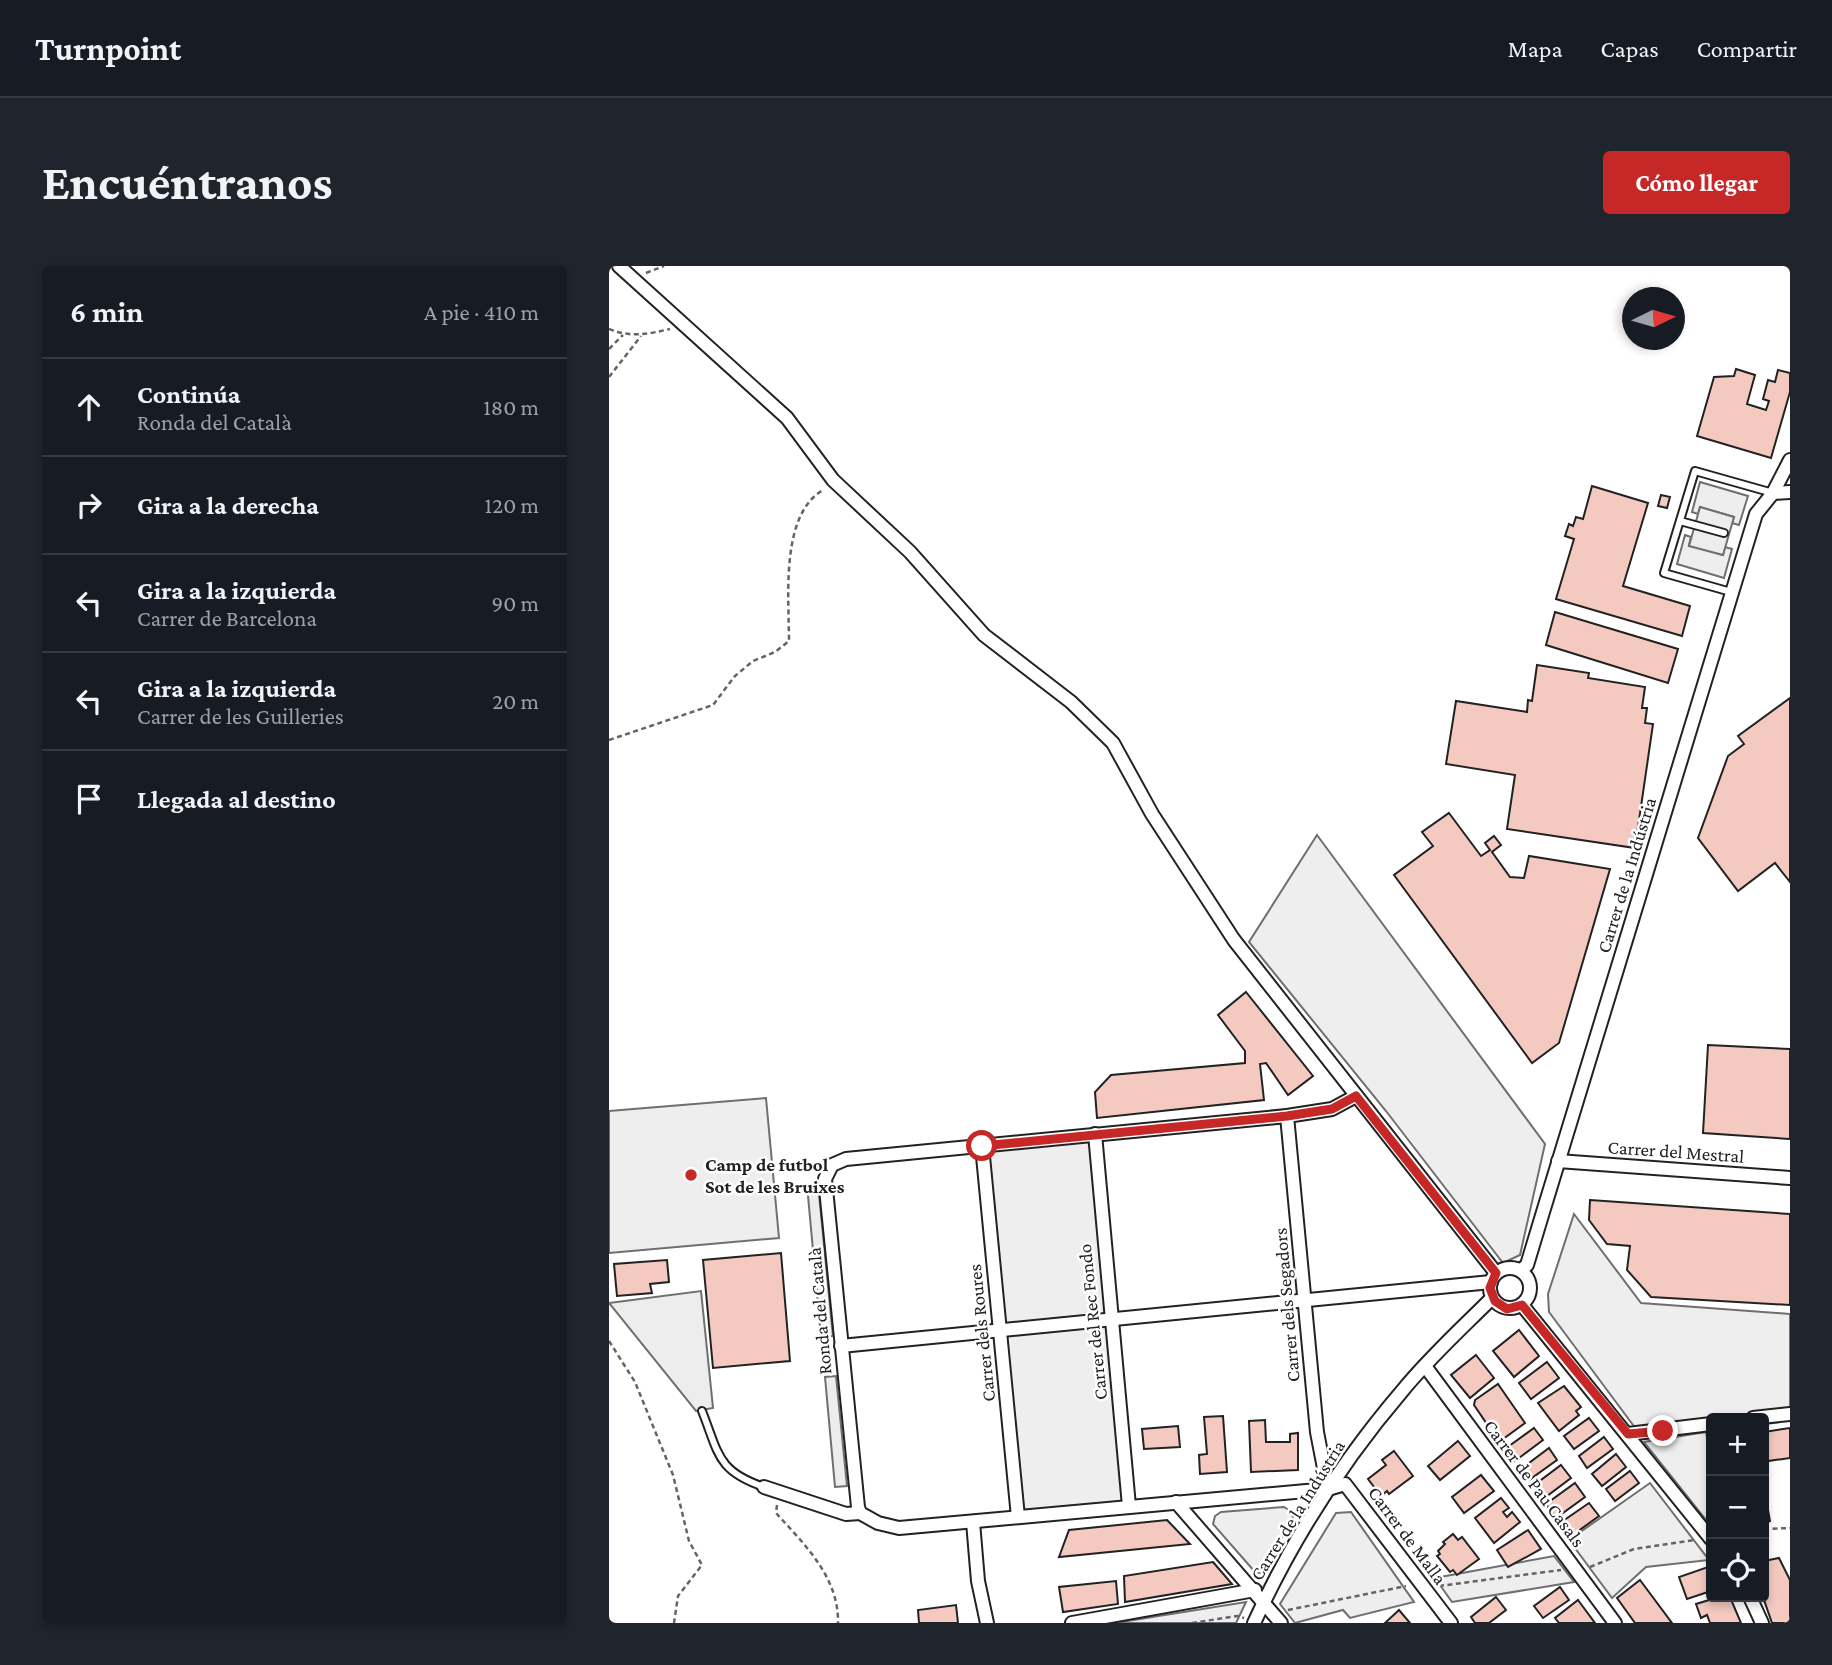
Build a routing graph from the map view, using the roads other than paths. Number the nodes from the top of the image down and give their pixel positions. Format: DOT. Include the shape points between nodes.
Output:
graph roads {
  1 [pos="619,266"];
  2 [pos="1790,460"];
  3 [pos="1790,492"];
  4 [pos="1773,493"];
  5 [pos="1680,521"];
  6 [pos="1724,533"];
  7 [pos="1733,593"];
  8 [pos="1356,1096"];
  9 [pos="1287,1116"];
  10 [pos="1095,1135"];
  11 [pos="982,1146"];
  12 [pos="1558,1161"];
  13 [pos="1790,1178"];
  14 [pos="1521,1270"];
  15 [pos="1493,1278"];
  16 [pos="1492,1298"];
  17 [pos="1306,1301"];
  18 [pos="1522,1305"];
  19 [pos="1111,1320"];
  20 [pos="1000,1330"];
  21 [pos="841,1346"];
  22 [pos="1425,1366"];
  23 [pos="702,1411"];
  24 [pos="1790,1414"];
  25 [pos="1769,1416"];
  26 [pos="1706,1428"];
  27 [pos="1628,1434"];
  28 [pos="764,1487"];
  29 [pos="1328,1489"];
  30 [pos="1176,1502"];
  31 [pos="1129,1506"];
  32 [pos="860,1513"];
  33 [pos="1019,1517"];
  34 [pos="973,1522"];
  35 [pos="1706,1532"];
  36 [pos="1255,1590"];
  37 [pos="1264,1600"];
  38 [pos="1752,1602"];
  39 [pos="1277,1618"];
  40 [pos="987,1623"];
  41 [pos="1072,1623"];
  42 [pos="1254,1623"];
  43 [pos="1451,1623"];
  44 [pos="1615,1623"];
  45 [pos="1762,1623"];
  1 -- 8 [label="street" via="787,418 835,483 910,552 984,635 1071,702 1113,743 1152,814 1234,940"];
  2 -- 4 [label="street, Carrer de la Indústria"];
  3 -- 4 [label="street"];
  4 -- 5 [label="lane" via="1695,471"];
  4 -- 7 [label="street, Carrer de la Indústria" via="1756,514"];
  5 -- 6 [label="lane"];
  5 -- 7 [label="lane" via="1664,573"];
  7 -- 12 [label="street, Carrer de la Indústria"];
  8 -- 9 [label="street, Ronda del Català" via="1332,1109"];
  8 -- 15 [label="street"];
  9 -- 10 [label="street, Ronda del Català"];
  9 -- 17 [label="street, Carrer dels Segadors"];
  10 -- 11 [label="street, Ronda del Català"];
  10 -- 19 [label="street, Carrer del Rec Fondo"];
  11 -- 20 [label="street, Carrer dels Roures"];
  11 -- 21 [label="street, Ronda del Català" via="846,1158 832,1165 825,1179"];
  12 -- 13 [label="street, Carrer del Mestral"];
  12 -- 14 [label="street, Carrer de la Indústria" via="1527,1265"];
  14 -- 15 [label="street" via="1505,1268"];
  14 -- 18 [label="street" via="1531,1285"];
  15 -- 16 [label="street"];
  15 -- 17 [label="street"];
  16 -- 18 [label="street" via="1507,1309"];
  16 -- 22 [label="street, Carrer de la Indústria"];
  17 -- 19 [label="street"];
  17 -- 29 [label="street, Carrer dels Segadors" via="1317,1432"];
  18 -- 27 [label="street"];
  19 -- 20 [label="street"];
  19 -- 31 [label="street, Carrer del Rec Fondo"];
  20 -- 21 [label="street"];
  20 -- 33 [label="street, Carrer dels Roures"];
  21 -- 32 [label="street, Ronda del Català"];
  22 -- 29 [label="street, Carrer de la Indústria" via="1374,1425"];
  22 -- 44 [label="street, Carrer de Pau Casals"];
  23 -- 28 [label="lane" via="722,1464 740,1479"];
  24 -- 25 [label="street"];
  26 -- 27 [label="street"];
  27 -- 35 [label="street"];
  28 -- 32 [label="street" via="846,1514"];
  29 -- 30 [label="street"];
  29 -- 37 [label="street, Carrer de la Indústria"];
  29 -- 43 [label="street, Carrer de Malla" via="1345,1484"];
  30 -- 31 [label="street"];
  30 -- 36 [label="street"];
  31 -- 33 [label="street"];
  32 -- 34 [label="street" via="899,1528"];
  33 -- 34 [label="street"];
  34 -- 40 [label="street"];
  36 -- 37 [label="street"];
  36 -- 41 [label="street"];
  37 -- 39 [label="street"];
  37 -- 42 [label="street, Carrer de la Indústria"];
  38 -- 45 [label="street"];
}
